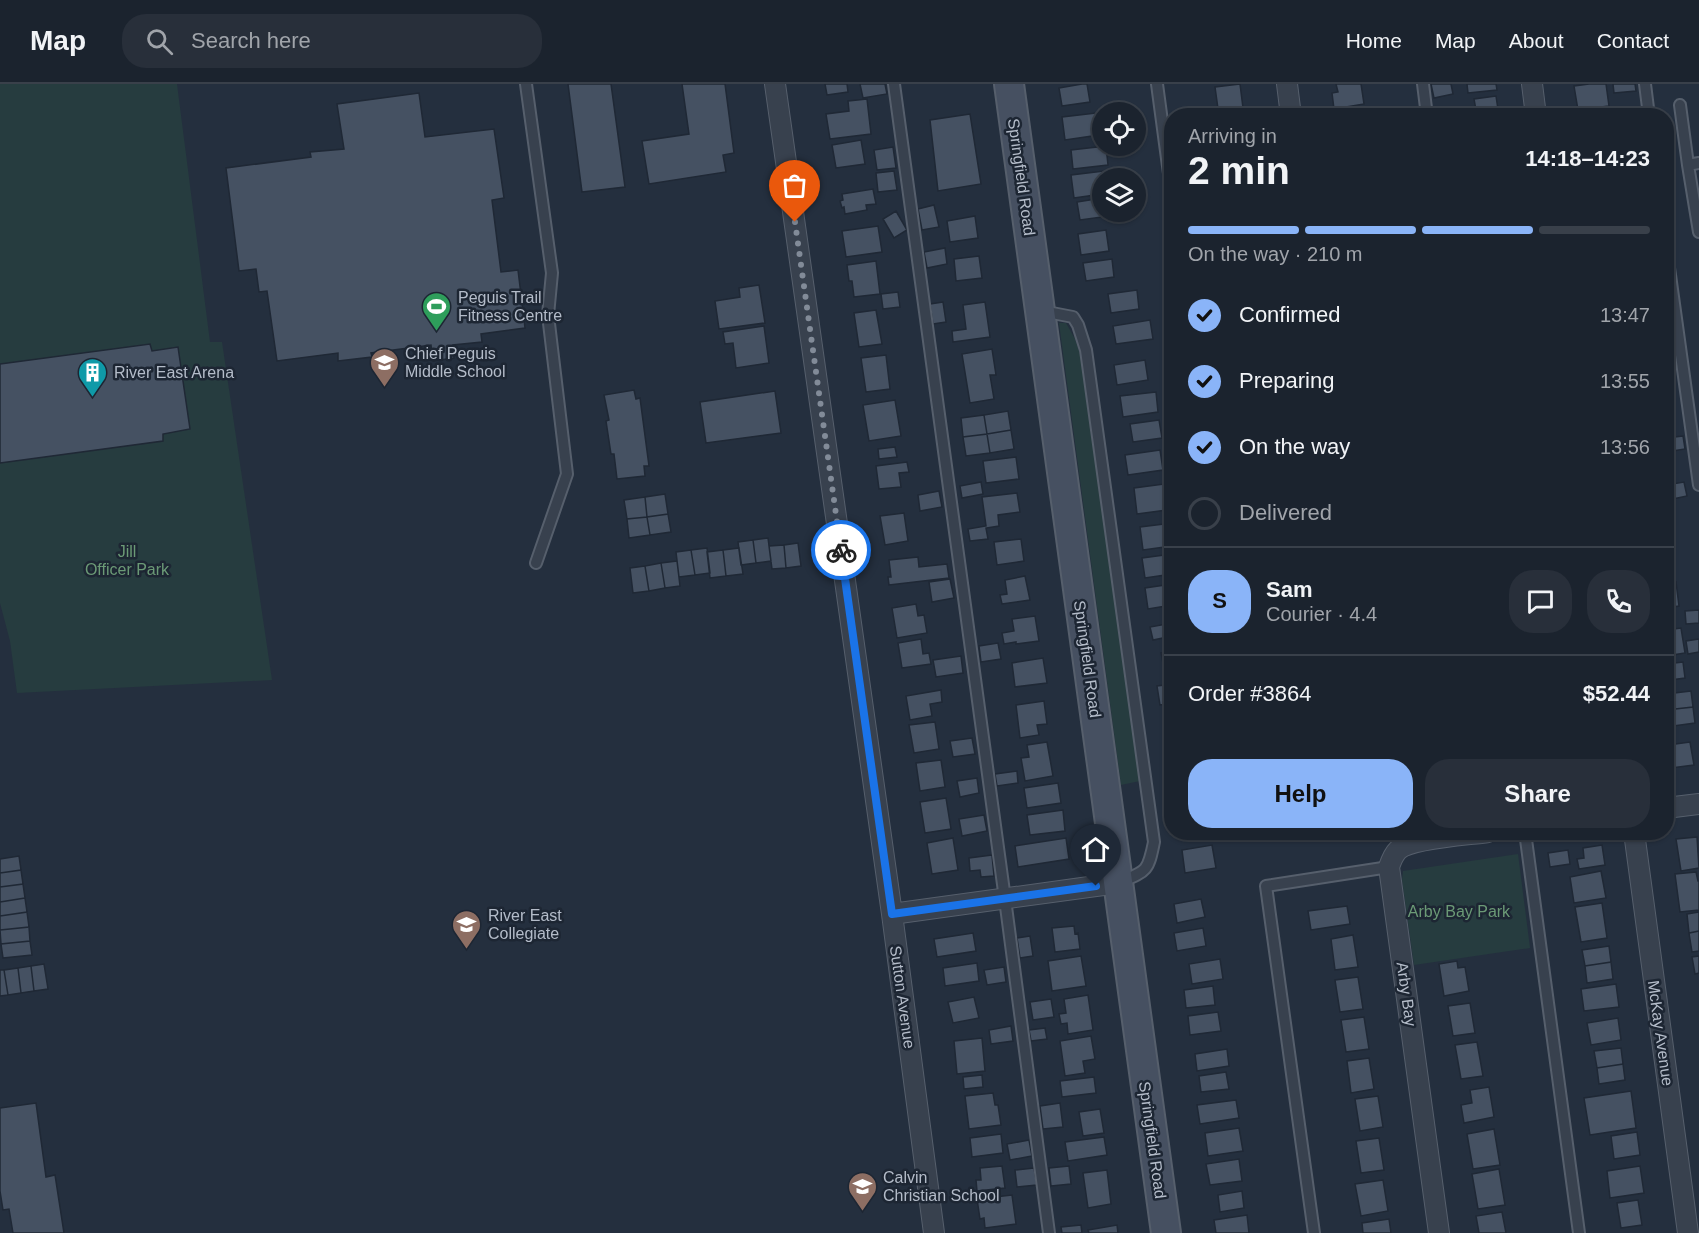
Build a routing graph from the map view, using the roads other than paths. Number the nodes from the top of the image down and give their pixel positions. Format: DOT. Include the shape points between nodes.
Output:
graph roads {
  1 [pos="526,84"];
  2 [pos="776,84"];
  3 [pos="894,84"];
  4 [pos="1009,84"];
  5 [pos="1156,84"];
  6 [pos="1287,84"];
  7 [pos="1423,84"];
  8 [pos="1532,84"];
  9 [pos="1645,84"];
  10 [pos="1680,105"];
  11 [pos="1290,108"];
  12 [pos="1426,108"];
  13 [pos="1535,108"];
  14 [pos="1648,108"];
  15 [pos="1164,140"];
  16 [pos="1693,164"];
  17 [pos="1699,231"];
  18 [pos="1674,304"];
  19 [pos="1040,310"];
  20 [pos="1699,485"];
  21 [pos="536,563"];
  22 [pos="1699,804"];
  23 [pos="1674,807"];
  24 [pos="1433,840"];
  25 [pos="1526,840"];
  26 [pos="1635,840"];
  27 [pos="1389,867"];
  28 [pos="1118,883"];
  29 [pos="1005,899"];
  30 [pos="892,914"];
  31 [pos="934,1233"];
  32 [pos="1049,1233"];
  33 [pos="1166,1233"];
  34 [pos="1314,1233"];
  35 [pos="1439,1233"];
  36 [pos="1579,1233"];
  37 [pos="1688,1233"];
  1 -- 21 [label="lane" via="552,273 548,315 567,474"];
  2 -- 30 [label="street, Sutton Avenue"];
  3 -- 29 [label="lane"];
  4 -- 19 [label="street, Springfield Road"];
  5 -- 15 [label="lane"];
  6 -- 11 [label="street"];
  7 -- 12 [label="lane"];
  8 -- 13 [label="street"];
  9 -- 14 [label="lane"];
  10 -- 16 [label="lane"];
  16 -- 17 [label="lane"];
  18 -- 20 [label="lane"];
  19 -- 28 [label="street, Springfield Road"];
  19 -- 28 [label="lane" via="1073,317 1086,350 1154,842 1149,864 1139,874"];
  22 -- 23 [label="street"];
  24 -- 27 [label="street" via="1412,843 1397,851"];
  25 -- 36 [label="lane"];
  26 -- 37 [label="street, McKay Avenue"];
  27 -- 34 [label="lane" via="1266,886"];
  27 -- 35 [label="street, Arby Bay"];
  28 -- 29 [label="street"];
  28 -- 33 [label="street, Springfield Road"];
  29 -- 30 [label="street"];
  29 -- 32 [label="lane"];
  30 -- 31 [label="street, Sutton Avenue"];
}
